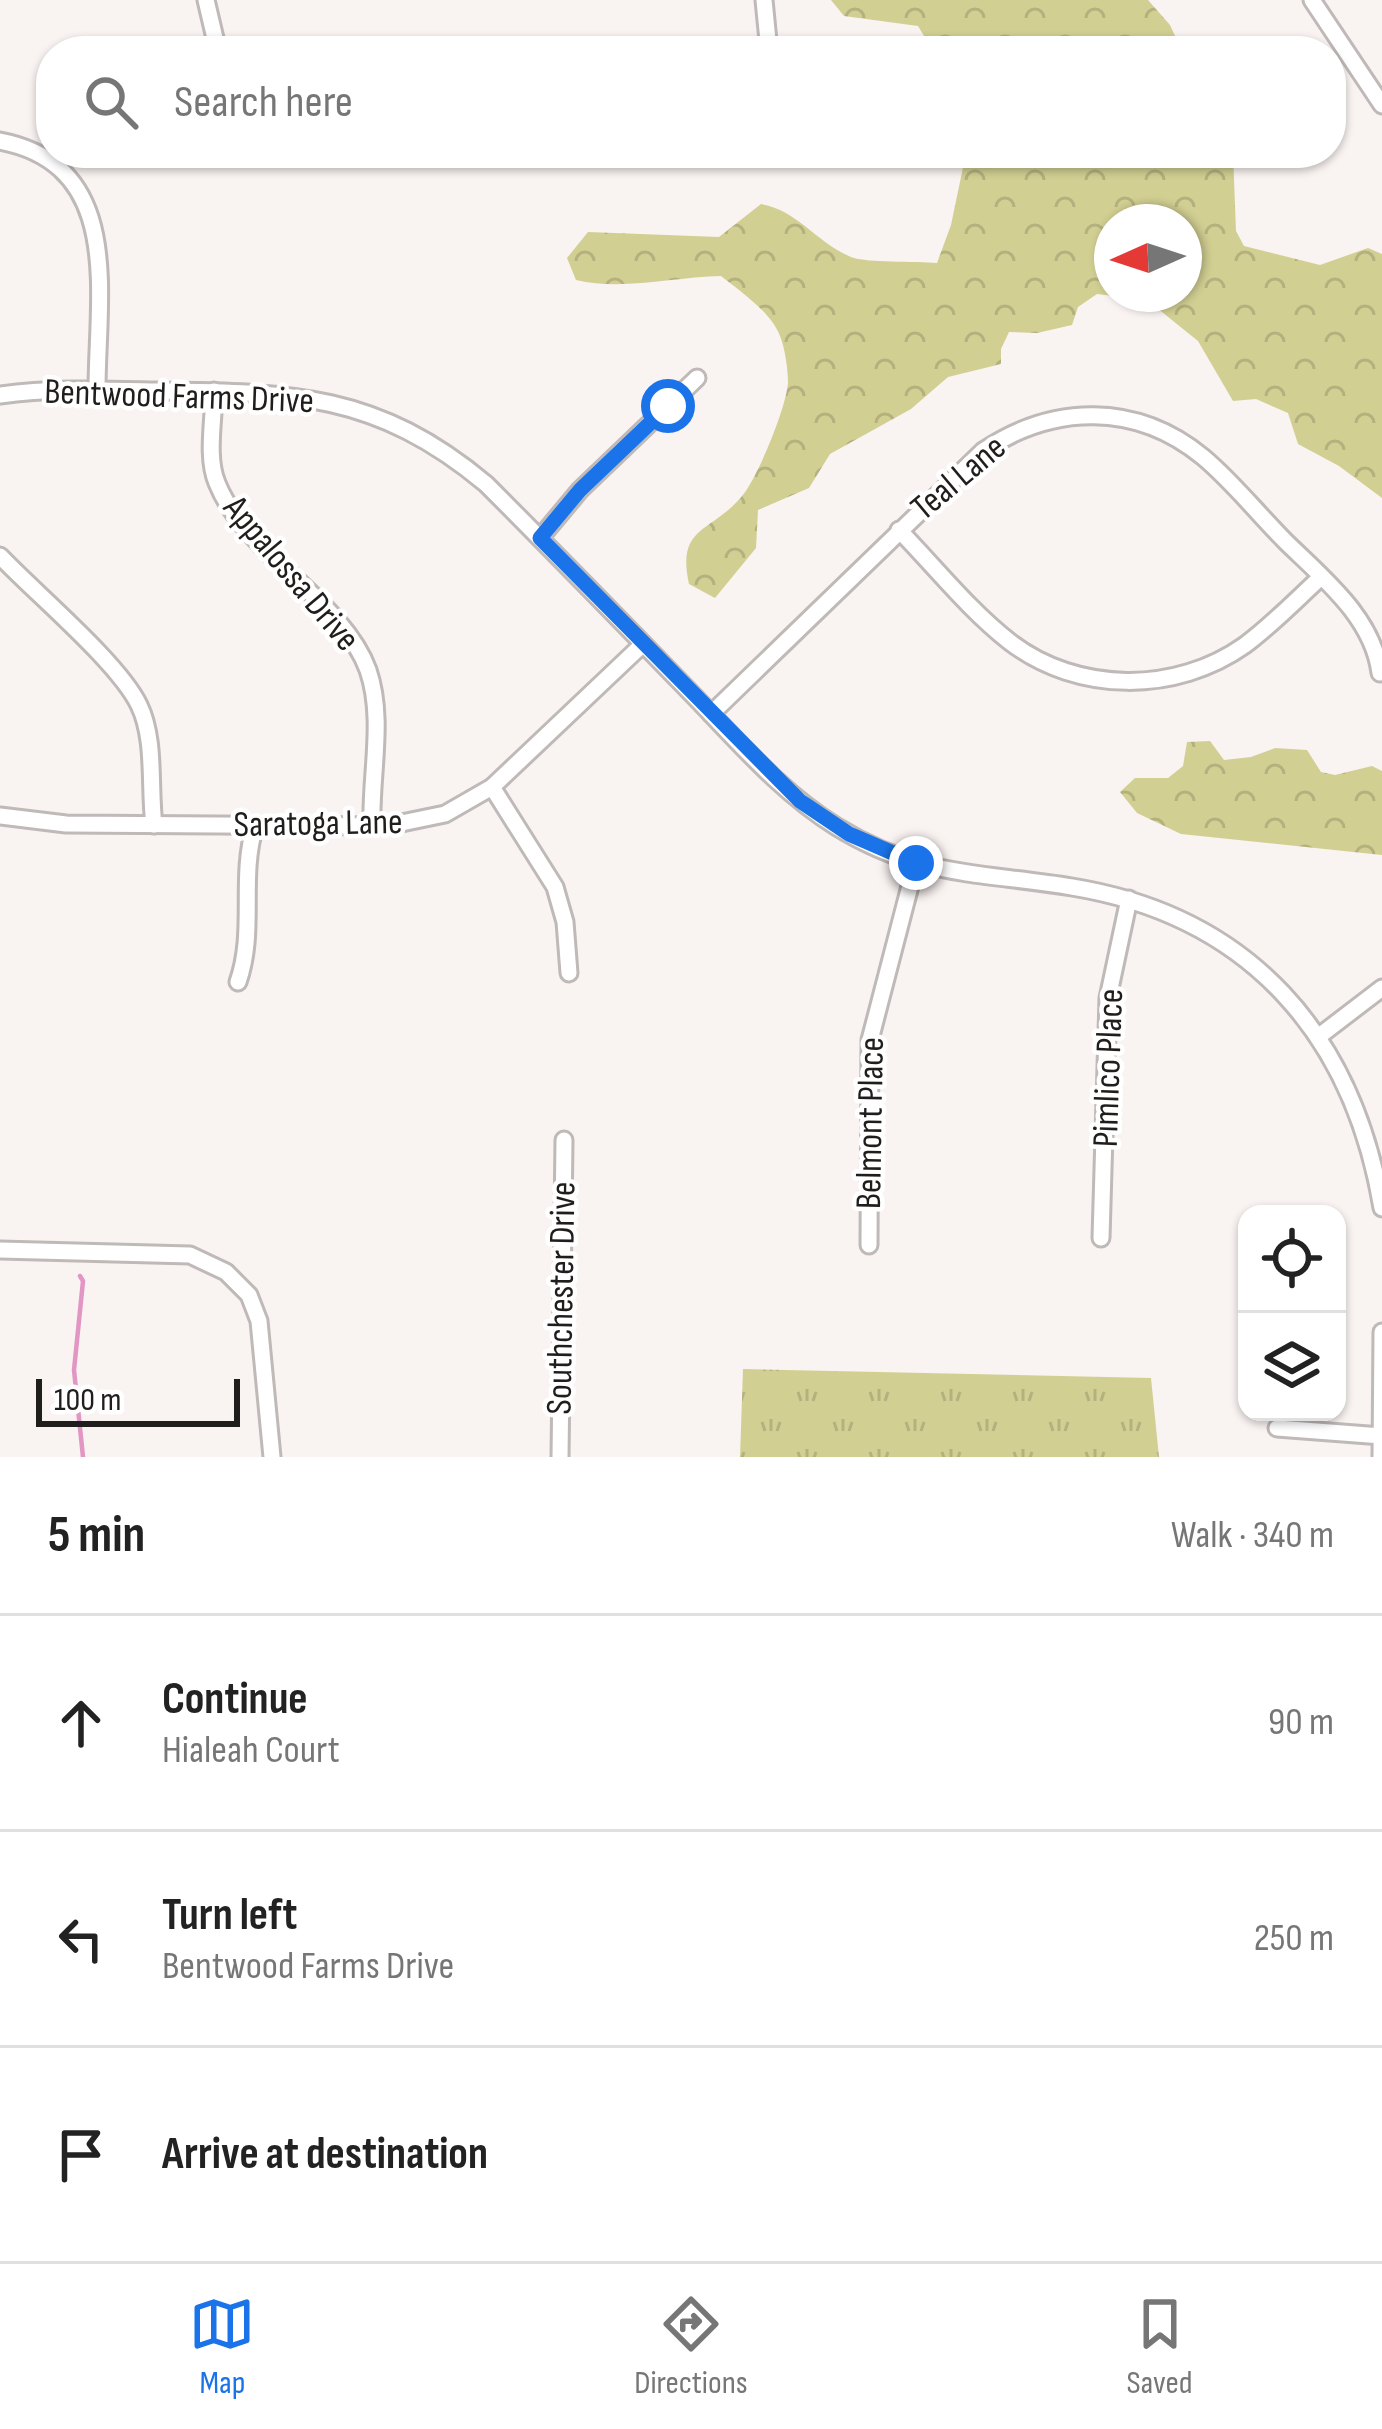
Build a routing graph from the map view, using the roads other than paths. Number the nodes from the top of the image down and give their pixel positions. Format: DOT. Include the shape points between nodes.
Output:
graph roads {
  1 [pos="206,0"];
  2 [pos="764,0"];
  3 [pos="1312,0"];
  4 [pos="214,36"];
  5 [pos="768,36"];
  6 [pos="1336,36"];
  7 [pos="1346,51"];
  8 [pos="1382,105"];
  9 [pos="0,141"];
  10 [pos="36,154"];
  11 [pos="59,168"];
  12 [pos="697,378"];
  13 [pos="97,390"];
  14 [pos="214,391"];
  15 [pos="0,395"];
  16 [pos="899,530"];
  17 [pos="540,538"];
  18 [pos="0,556"];
  19 [pos="1322,577"];
  20 [pos="643,644"];
  21 [pos="1380,673"];
  22 [pos="711,714"];
  23 [pos="492,788"];
  24 [pos="1,818"];
  25 [pos="154,825"];
  26 [pos="255,826"];
  27 [pos="372,827"];
  28 [pos="916,863"];
  29 [pos="1129,899"];
  30 [pos="569,973"];
  31 [pos="238,982"];
  32 [pos="1382,988"];
  33 [pos="1318,1037"];
  34 [pos="564,1140"];
  35 [pos="1382,1208"];
  36 [pos="1101,1238"];
  37 [pos="869,1244"];
  38 [pos="0,1250"];
  39 [pos="1382,1332"];
  40 [pos="1276,1428"];
  41 [pos="1382,1436"];
  42 [pos="272,1457"];
  43 [pos="560,1457"];
  44 [pos="1381,1457"];
  1 -- 4 [label="street"];
  2 -- 5 [label="street"];
  3 -- 6 [label="street"];
  7 -- 8 [label="street"];
  9 -- 10 [label="street"];
  11 -- 13 [label="street" via="89,208 98,251"];
  12 -- 17 [label="street"];
  13 -- 14 [label="street, Bentwood Farms Drive"];
  13 -- 15 [label="street, Bentwood Farms Drive"];
  14 -- 17 [label="street, Bentwood Farms Drive" via="313,398 385,419 461,464"];
  14 -- 27 [label="street, Appalossa Drive" via="212,467 227,504 367,667"];
  16 -- 19 [label="street" via="1015,646 1069,673 1114,681 1172,677 1227,656"];
  16 -- 19 [label="street, Teal Lane" via="1003,437 1059,416 1097,414 1138,421 1190,447"];
  16 -- 22 [label="street, Teal Lane"];
  17 -- 20 [label="street, Bentwood Farms Drive"];
  18 -- 25 [label="street" via="139,704"];
  19 -- 21 [label="street, Teal Lane" via="1368,632"];
  20 -- 22 [label="street, Bentwood Farms Drive"];
  20 -- 23 [label="street, Saratoga Lane"];
  22 -- 28 [label="street, Bentwood Farms Drive" via="800,801 849,834"];
  23 -- 27 [label="street, Saratoga Lane" via="445,814"];
  23 -- 30 [label="street" via="555,887"];
  24 -- 25 [label="street, Saratoga Lane"];
  25 -- 26 [label="street, Saratoga Lane"];
  26 -- 27 [label="street, Saratoga Lane"];
  26 -- 31 [label="street"];
  28 -- 29 [label="street, Bentwood Farms Drive"];
  28 -- 37 [label="street, Belmont Place" via="870,1040"];
  29 -- 33 [label="street, Bentwood Farms Drive" via="1236,952"];
  29 -- 36 [label="street, Pimlico Place" via="1108,998"];
  32 -- 33 [label="street"];
  33 -- 35 [label="street, Bentwood Farms Drive" via="1354,1099"];
  34 -- 43 [label="street, Southchester Drive"];
  38 -- 42 [label="street" via="190,1255 226,1272 249,1295 259,1322"];
  39 -- 41 [label="street"];
  40 -- 41 [label="street"];
  41 -- 44 [label="street"];
}
